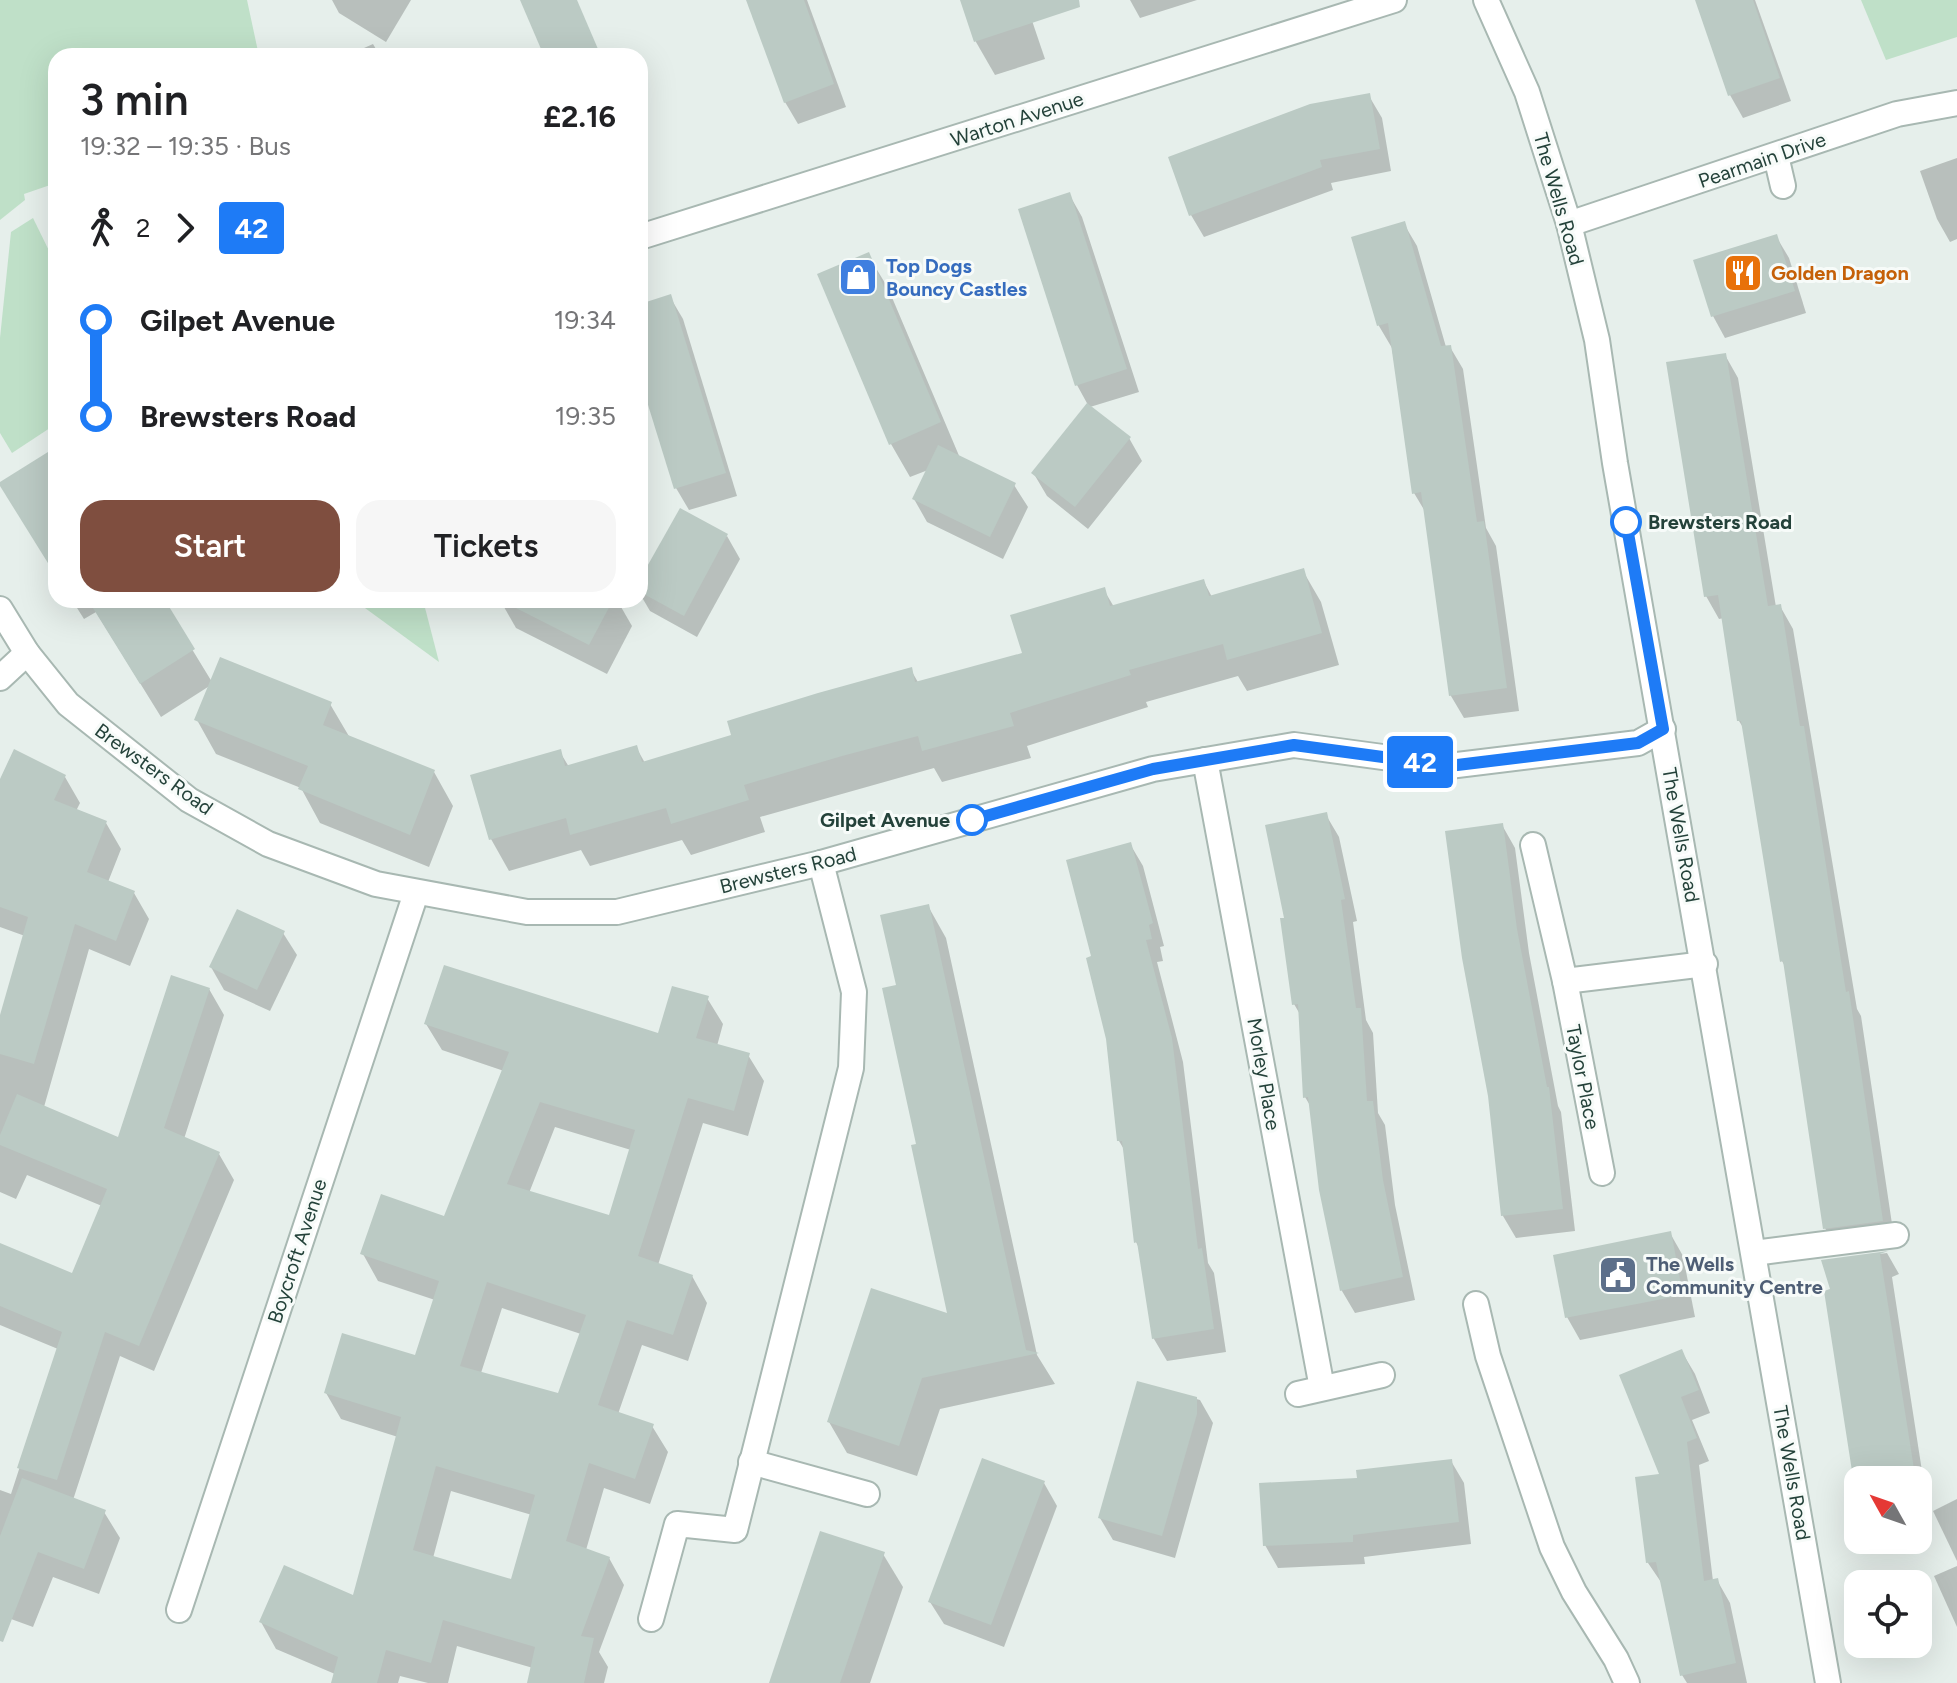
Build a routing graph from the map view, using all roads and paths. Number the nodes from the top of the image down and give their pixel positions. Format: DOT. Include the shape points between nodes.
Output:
graph roads {
  1 [pos="1394,0"];
  2 [pos="1486,0"];
  3 [pos="1957,103"];
  4 [pos="1776,156"];
  5 [pos="1783,186"];
  6 [pos="1569,224"];
  7 [pos="648,234"];
  8 [pos="0,609"];
  9 [pos="27,653"];
  10 [pos="0,678"];
  11 [pos="1663,729"];
  12 [pos="1205,760"];
  13 [pos="1533,845"];
  14 [pos="821,863"];
  15 [pos="416,893"];
  16 [pos="1705,964"];
  17 [pos="1565,981"];
  18 [pos="1602,1173"];
  19 [pos="1896,1235"];
  20 [pos="1754,1253"];
  21 [pos="1476,1304"];
  22 [pos="1382,1375"];
  23 [pos="751,1462"];
  24 [pos="867,1494"];
  25 [pos="179,1610"];
  26 [pos="651,1619"];
  27 [pos="1627,1683"];
  28 [pos="1828,1683"];
  1 -- 7 [label="street, Warton Avenue"];
  2 -- 6 [label="street, The Wells Road" via="1518,42 1527,92"];
  3 -- 4 [label="street, Pearmain Drive" via="1897,114"];
  4 -- 5 [label="street"];
  4 -- 6 [label="street, Pearmain Drive"];
  6 -- 11 [label="street, The Wells Road" via="1597,340"];
  8 -- 9 [label="street, Brewsters Road"];
  9 -- 10 [label="street"];
  9 -- 15 [label="street, Brewsters Road" via="68,704 189,800 268,844 376,884"];
  11 -- 12 [label="street, Brewsters Road" via="1638,743 1449,766 1294,745"];
  11 -- 16 [label="street, The Wells Road"];
  12 -- 14 [label="street, Brewsters Road" via="1153,769"];
  12 -- 22 [label="street, Morley Place" via="1310,1391"];
  13 -- 17 [label="street, Taylor Place"];
  14 -- 15 [label="street, Brewsters Road" via="617,912 527,912"];
  14 -- 23 [label="street" via="854,992 851,1068"];
  15 -- 25 [label="street, Boycroft Avenue"];
  16 -- 17 [label="street"];
  16 -- 20 [label="street, The Wells Road"];
  17 -- 18 [label="street, Taylor Place"];
  19 -- 20 [label="street"];
  20 -- 28 [label="street, The Wells Road"];
  21 -- 27 [label="street" via="1488,1356 1552,1547"];
  23 -- 24 [label="street"];
  23 -- 26 [label="street" via="735,1530 677,1524"];
}
